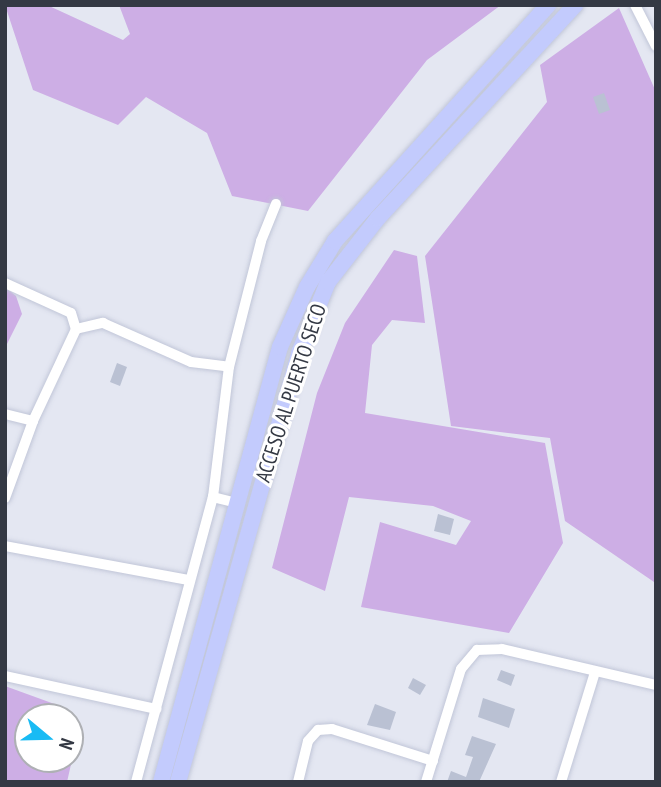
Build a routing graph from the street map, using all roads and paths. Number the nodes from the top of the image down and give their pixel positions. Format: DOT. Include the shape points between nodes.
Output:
graph roads {
  1 [pos="548,5"];
  2 [pos="575,5"];
  3 [pos="635,5"];
  4 [pos="656,46"];
  5 [pos="276,204"];
  6 [pos="5,284"];
  7 [pos="76,329"];
  8 [pos="229,367"];
  9 [pos="5,414"];
  10 [pos="33,421"];
  11 [pos="213,497"];
  12 [pos="5,498"];
  13 [pos="237,503"];
  14 [pos="5,546"];
  15 [pos="189,580"];
  16 [pos="595,672"];
  17 [pos="5,676"];
  18 [pos="656,685"];
  19 [pos="156,709"];
  20 [pos="433,761"];
  21 [pos="136,782"];
  22 [pos="161,782"];
  23 [pos="178,782"];
  24 [pos="298,782"];
  25 [pos="426,782"];
  26 [pos="561,782"];
  1 -- 13 [label="main road, ACCESO AL PUERTO SECO" via="321,262 280,347"];
  2 -- 23 [label="main road, ACCESO AL PUERTO SECO" via="378,218 328,282 299,353"];
  3 -- 4 [label="street"];
  5 -- 8 [label="street" via="261,241"];
  6 -- 7 [label="street" via="71,313"];
  7 -- 8 [label="street" via="103,323 191,362"];
  7 -- 10 [label="street"];
  8 -- 11 [label="street"];
  9 -- 10 [label="street"];
  10 -- 12 [label="street"];
  11 -- 13 [label="street"];
  11 -- 15 [label="street"];
  13 -- 22 [label="main road, ACCESO AL PUERTO SECO"];
  14 -- 15 [label="street"];
  15 -- 19 [label="street"];
  16 -- 18 [label="street"];
  16 -- 20 [label="street" via="502,649 477,650 461,669"];
  16 -- 26 [label="street"];
  17 -- 19 [label="street"];
  19 -- 21 [label="street"];
  20 -- 24 [label="street" via="332,729 318,730 308,741"];
  20 -- 25 [label="street"];
}
